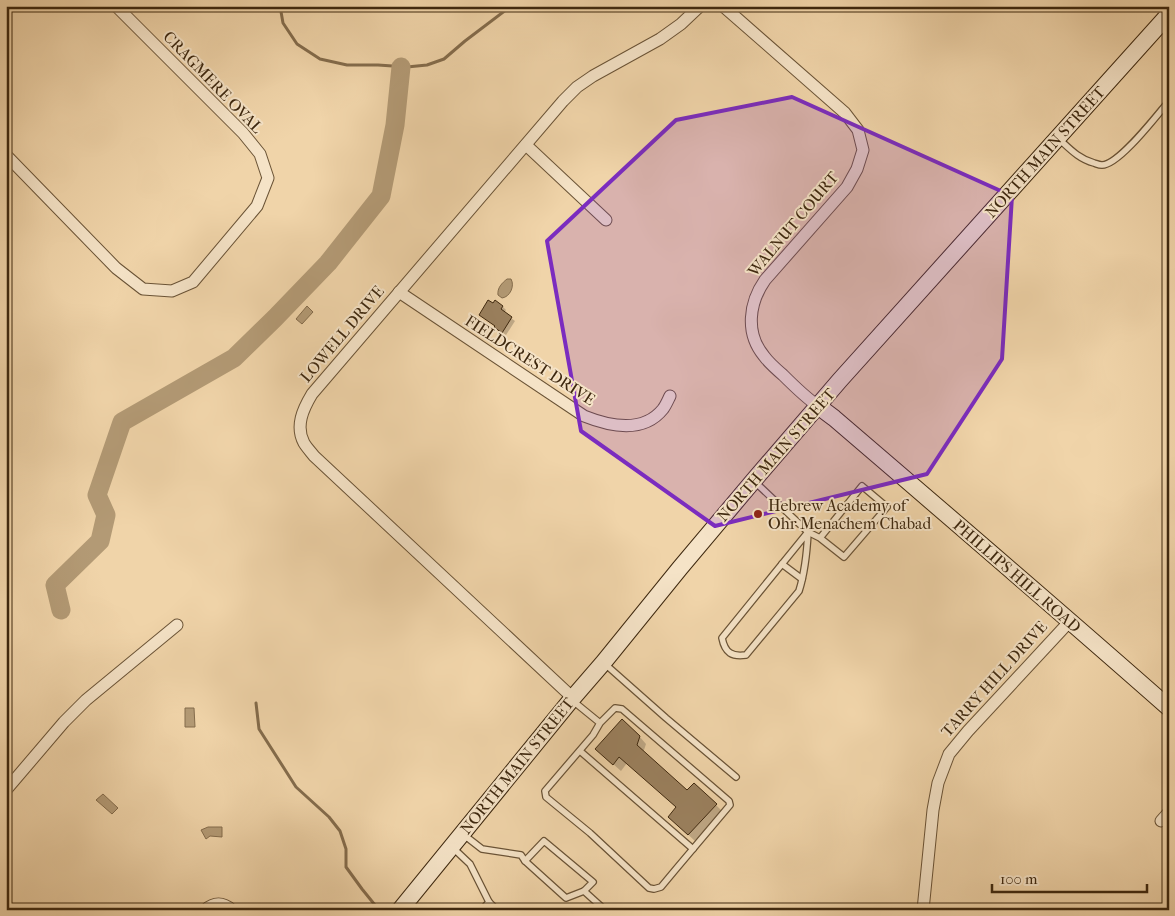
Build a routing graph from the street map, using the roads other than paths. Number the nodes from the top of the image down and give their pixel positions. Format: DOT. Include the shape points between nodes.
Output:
graph roads {
  1 [pos="116,6"];
  2 [pos="723,6"];
  3 [pos="693,9"];
  4 [pos="1169,14"];
  5 [pos="1169,101"];
  6 [pos="1058,137"];
  7 [pos="526,145"];
  8 [pos="6,155"];
  9 [pos="606,220"];
  10 [pos="399,292"];
  11 [pos="670,396"];
  12 [pos="818,406"];
  13 [pos="754,480"];
  14 [pos="808,532"];
  15 [pos="820,538"];
  16 [pos="782,564"];
  17 [pos="802,579"];
  18 [pos="1070,621"];
  19 [pos="177,625"];
  20 [pos="603,663"];
  21 [pos="572,699"];
  22 [pos="1169,708"];
  23 [pos="600,723"];
  24 [pos="580,751"];
  25 [pos="736,777"];
  26 [pos="6,790"];
  27 [pos="457,840"];
  28 [pos="693,849"];
  29 [pos="525,861"];
  30 [pos="584,891"];
  31 [pos="489,902"];
  32 [pos="204,910"];
  33 [pos="232,910"];
  34 [pos="400,910"];
  35 [pos="482,910"];
  36 [pos="498,910"];
  37 [pos="605,910"];
  38 [pos="923,910"];
  1 -- 8 [label="street, CRAGMERE OVAL" via="260,154 268,178 257,206 193,282 172,291 142,289 116,268"];
  2 -- 12 [label="street, WALNUT COURT" via="845,113 858,130 863,150 847,187 766,280 752,309 752,334 763,356"];
  3 -- 7 [label="street, LOWELL DRIVE" via="681,24 660,39 577,87"];
  4 -- 6 [label="street, NORTH MAIN STREET"];
  5 -- 6 [label="lane" via="1124,153 1112,162 1102,165 1085,160"];
  6 -- 12 [label="street, NORTH MAIN STREET"];
  7 -- 9 [label="street"];
  7 -- 10 [label="street, LOWELL DRIVE"];
  10 -- 11 [label="street, FIELDCREST DRIVE" via="584,416 601,423 641,425 663,409"];
  10 -- 21 [label="street, LOWELL DRIVE" via="312,394 303,409 299,426 304,442 314,456"];
  12 -- 13 [label="street, NORTH MAIN STREET"];
  12 -- 18 [label="street, PHILLIPS HILL ROAD"];
  13 -- 14 [label="lane"];
  13 -- 20 [label="street, NORTH MAIN STREET"];
  14 -- 15 [label="lane"];
  14 -- 16 [label="lane"];
  14 -- 17 [label="lane"];
  15 -- 15 [label="lane" via="862,486 887,507 844,557"];
  16 -- 17 [label="lane"];
  16 -- 17 [label="lane" via="722,638 723,646 730,653 746,655 799,591"];
  18 -- 22 [label="street, PHILLIPS HILL ROAD"];
  18 -- 38 [label="street, TARRY HILL DRIVE" via="949,754 938,783 933,810"];
  19 -- 26 [label="street" via="86,700"];
  20 -- 21 [label="street, NORTH MAIN STREET"];
  20 -- 25 [label="lane"];
  21 -- 23 [label="lane"];
  21 -- 27 [label="street, NORTH MAIN STREET"];
  23 -- 24 [label="lane"];
  23 -- 28 [label="lane" via="615,708 622,709 729,802 730,805"];
  24 -- 28 [label="lane"];
  24 -- 28 [label="lane" via="545,791 546,797 649,888 661,887"];
  27 -- 29 [label="lane" via="482,849 521,854"];
  27 -- 31 [label="lane"];
  27 -- 34 [label="street, NORTH MAIN STREET"];
  29 -- 30 [label="lane" via="566,898"];
  29 -- 30 [label="lane" via="544,841 593,882"];
  30 -- 37 [label="lane"];
  31 -- 35 [label="lane"];
  31 -- 36 [label="lane"];
  32 -- 33 [label="street" via="216,903"];
}
